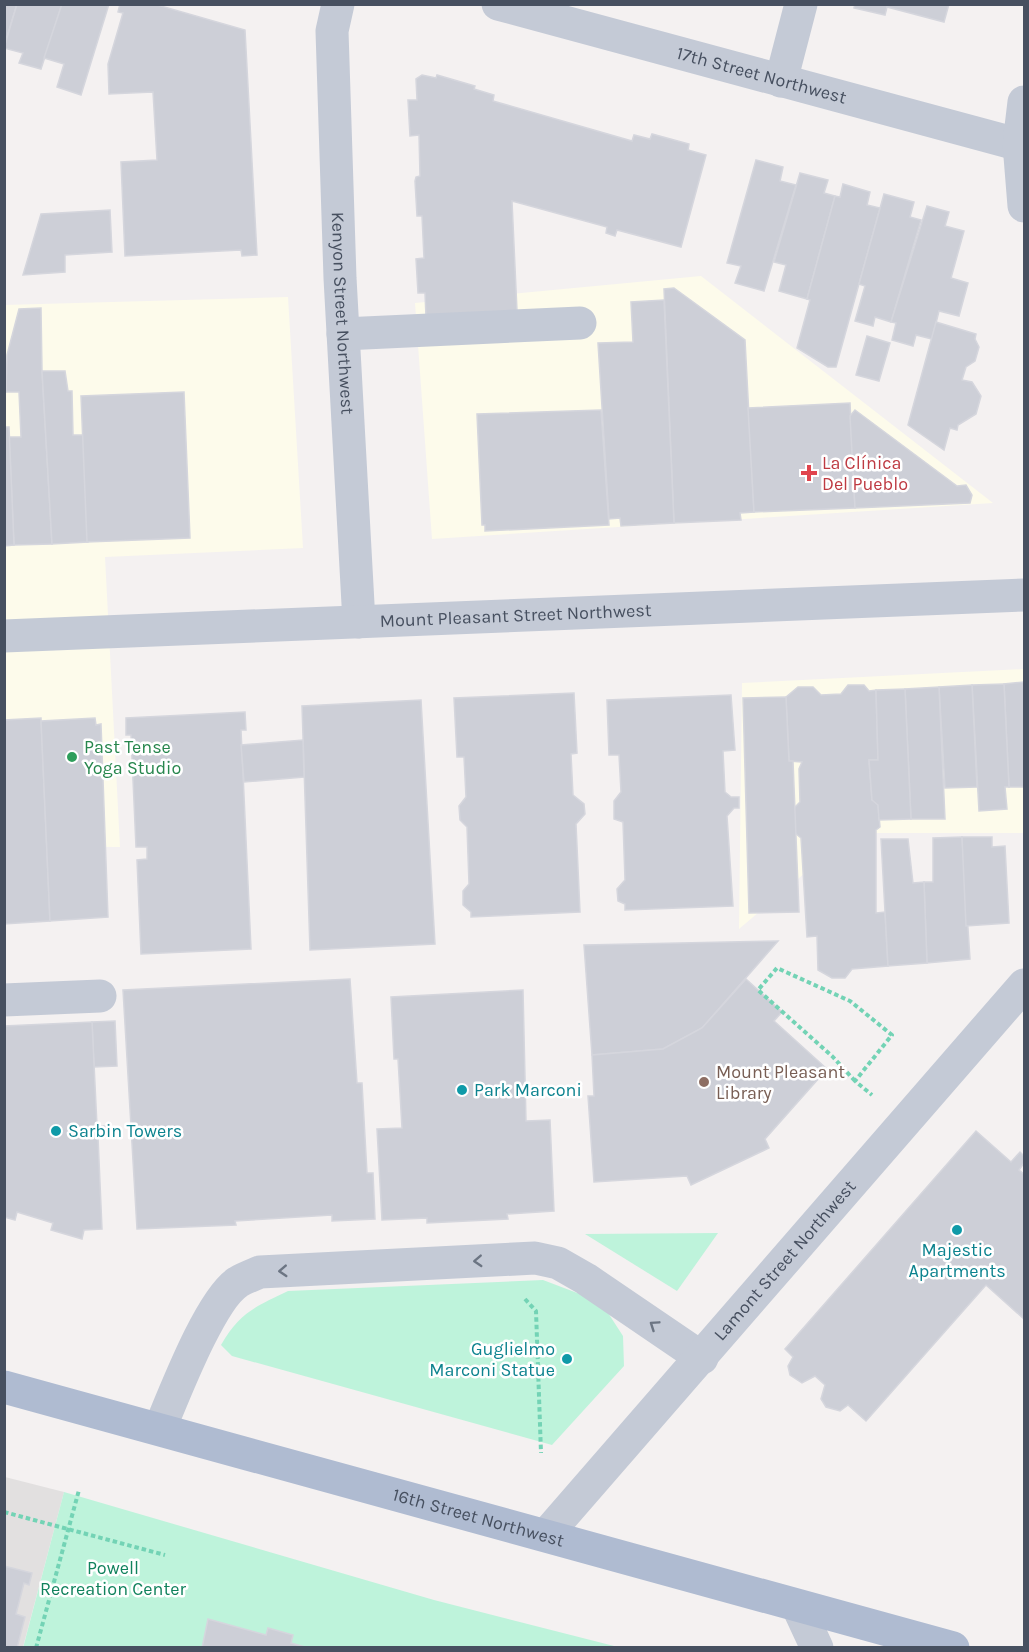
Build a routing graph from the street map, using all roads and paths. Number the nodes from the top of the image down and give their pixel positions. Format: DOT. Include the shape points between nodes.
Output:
graph roads {
  1 [pos="338,4"];
  2 [pos="498,4"];
  3 [pos="801,4"];
  4 [pos="781,81"];
  5 [pos="1024,102"];
  6 [pos="1022,145"];
  7 [pos="1024,206"];
  8 [pos="580,323"];
  9 [pos="343,334"];
  10 [pos="1024,595"];
  11 [pos="359,622"];
  12 [pos="4,636"];
  13 [pos="1024,985"];
  14 [pos="100,996"];
  15 [pos="4,1000"];
  16 [pos="855,1081"];
  17 [pos="875,1098"];
  18 [pos="487,1260"];
  19 [pos="702,1358"];
  20 [pos="4,1387"];
  21 [pos="160,1428"];
  22 [pos="541,1453"];
  23 [pos="79,1490"];
  24 [pos="4,1512"];
  25 [pos="68,1529"];
  26 [pos="546,1534"];
  27 [pos="165,1555"];
  28 [pos="798,1607"];
  29 [pos="36,1647"];
  30 [pos="817,1647"];
  31 [pos="953,1647"];
  1 -- 9 [label="street, Kenyon Street Northwest" via="332,31"];
  2 -- 4 [label="street, 17th Street Northwest"];
  3 -- 4 [label="street"];
  4 -- 6 [label="street, 17th Street Northwest"];
  5 -- 6 [label="street"];
  6 -- 7 [label="street"];
  8 -- 9 [label="street"];
  9 -- 11 [label="street, Kenyon Street Northwest"];
  10 -- 11 [label="street, Mount Pleasant Street Northwest"];
  11 -- 12 [label="street, Mount Pleasant Street Northwest"];
  13 -- 19 [label="street, Lamont Street Northwest"];
  14 -- 15 [label="street"];
  16 -- 16 [label="path" via="892,1035 850,1001 777,968 758,990"];
  16 -- 17 [label="path"];
  19 -- 18 [label="street, one-way" via="558,1263 535,1258"];
  18 -- 21 [label="street, one-way" via="260,1272 237,1282 221,1299"];
  18 -- 22 [label="path" via="536,1311"];
  19 -- 26 [label="street, Lamont Street Northwest"];
  20 -- 21 [label="main road, 16th Street Northwest"];
  21 -- 26 [label="main road, 16th Street Northwest"];
  23 -- 25 [label="path"];
  24 -- 25 [label="path"];
  25 -- 27 [label="path"];
  25 -- 29 [label="path"];
  26 -- 28 [label="main road, 16th Street Northwest"];
  28 -- 30 [label="street"];
  28 -- 31 [label="main road, 16th Street Northwest"];
}
